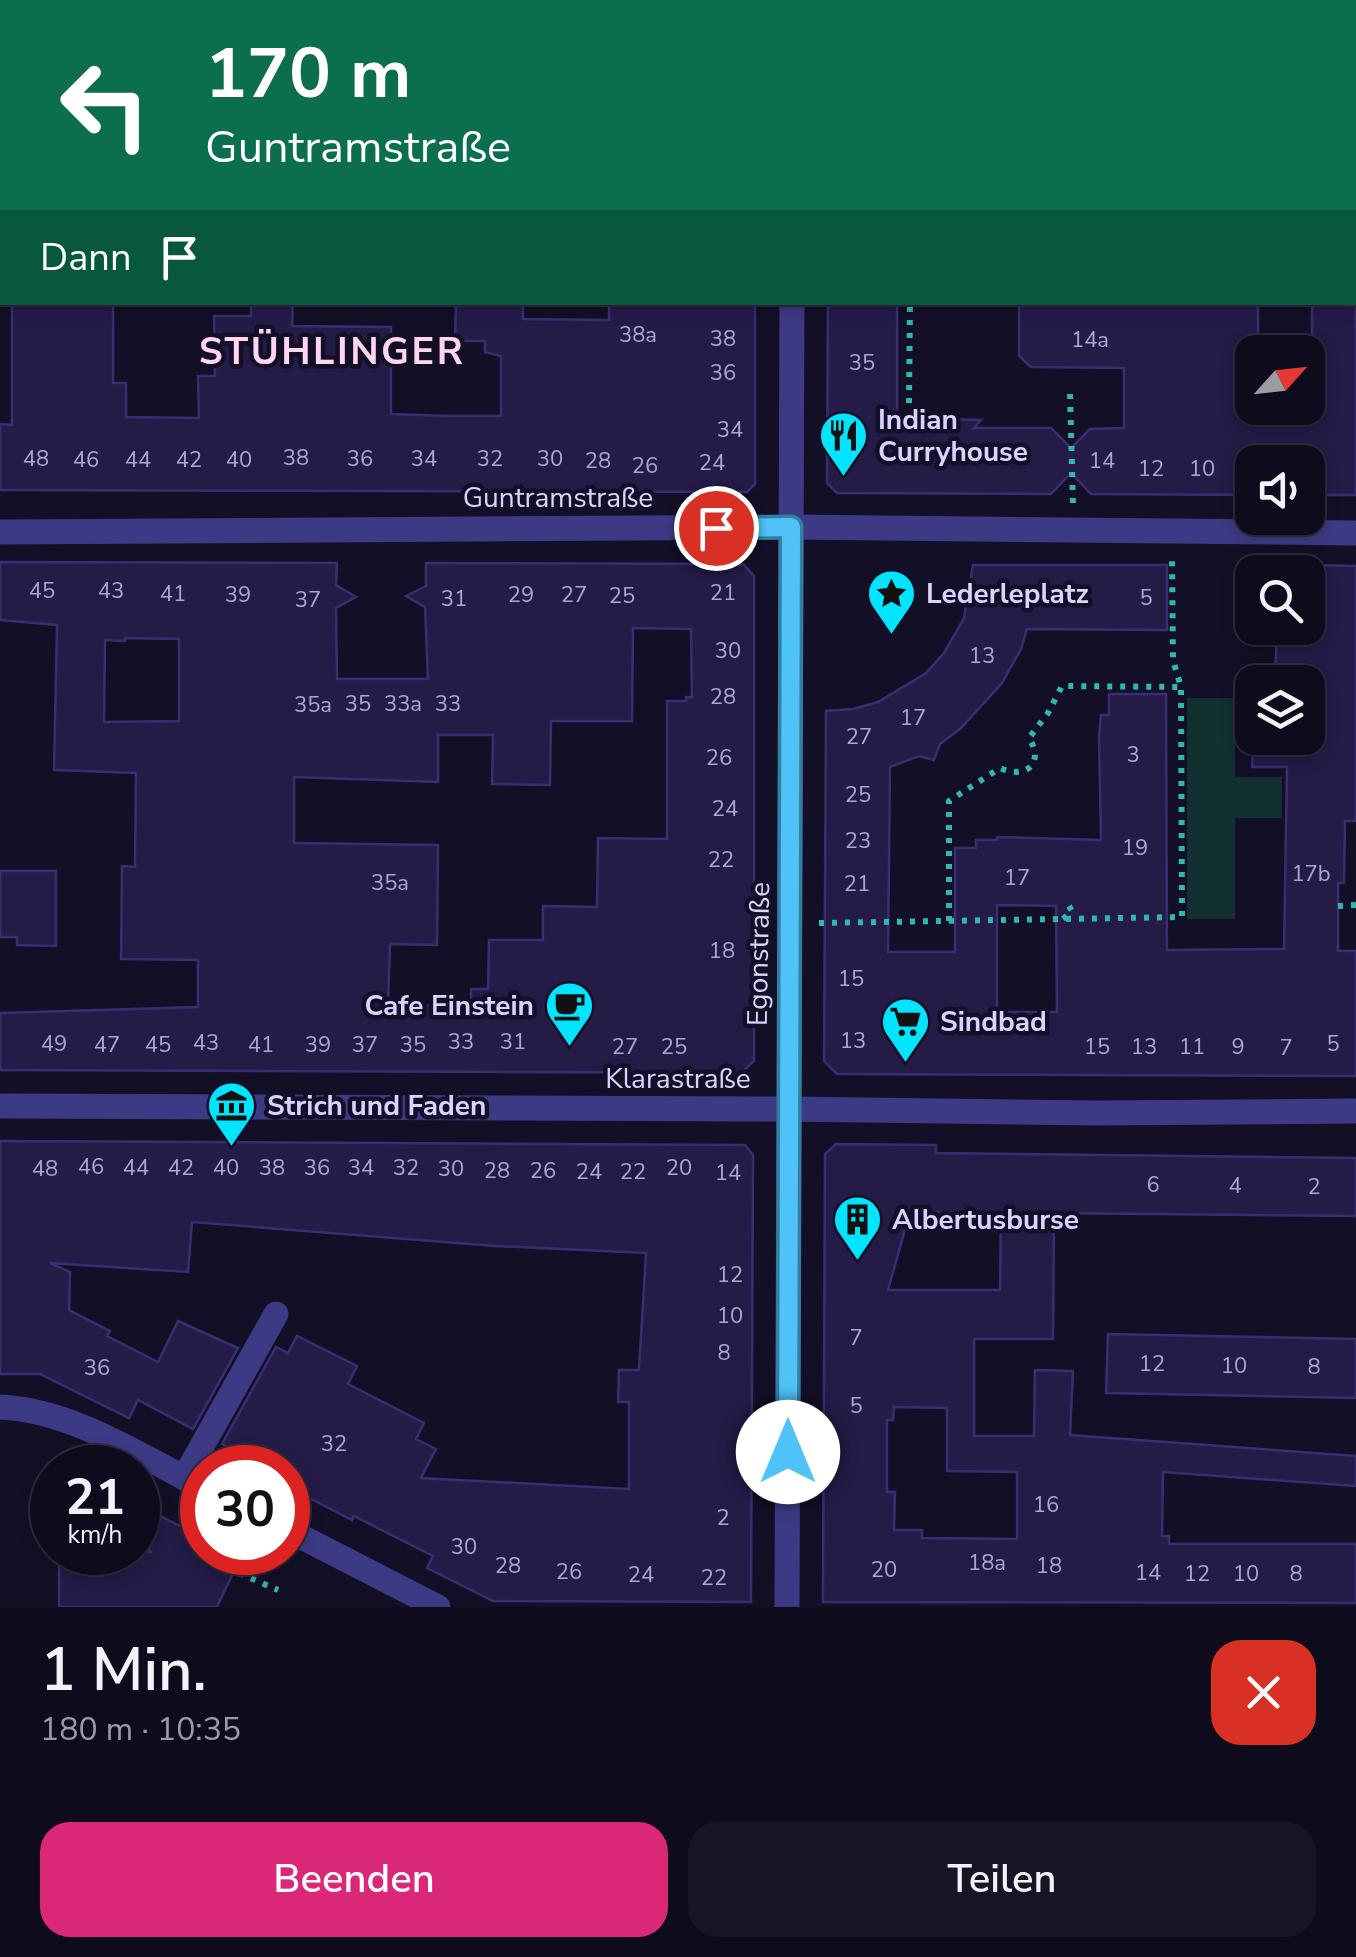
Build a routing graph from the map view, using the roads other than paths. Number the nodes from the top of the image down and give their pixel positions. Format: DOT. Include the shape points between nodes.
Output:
graph roads {
  1 [pos="792,305"];
  2 [pos="791,527"];
  3 [pos="0,532"];
  4 [pos="1356,532"];
  5 [pos="0,1106"];
  6 [pos="787,1109"];
  7 [pos="1356,1111"];
  8 [pos="276,1314"];
  9 [pos="0,1408"];
  10 [pos="212,1445"];
  11 [pos="180,1476"];
  12 [pos="310,1541"];
  13 [pos="438,1607"];
  14 [pos="787,1607"];
  1 -- 2 [label="street, Egonstraße"];
  2 -- 3 [label="street, Guntramstraße"];
  2 -- 4 [label="street, Guntramstraße"];
  2 -- 6 [label="street, Egonstraße"];
  5 -- 6 [label="street, Klarastraße"];
  6 -- 7 [label="street, Klarastraße"];
  6 -- 14 [label="street, Egonstraße"];
  8 -- 10 [label="street"];
  9 -- 11 [label="street" via="36,1412 94,1432"];
  12 -- 13 [label="street"];
}
